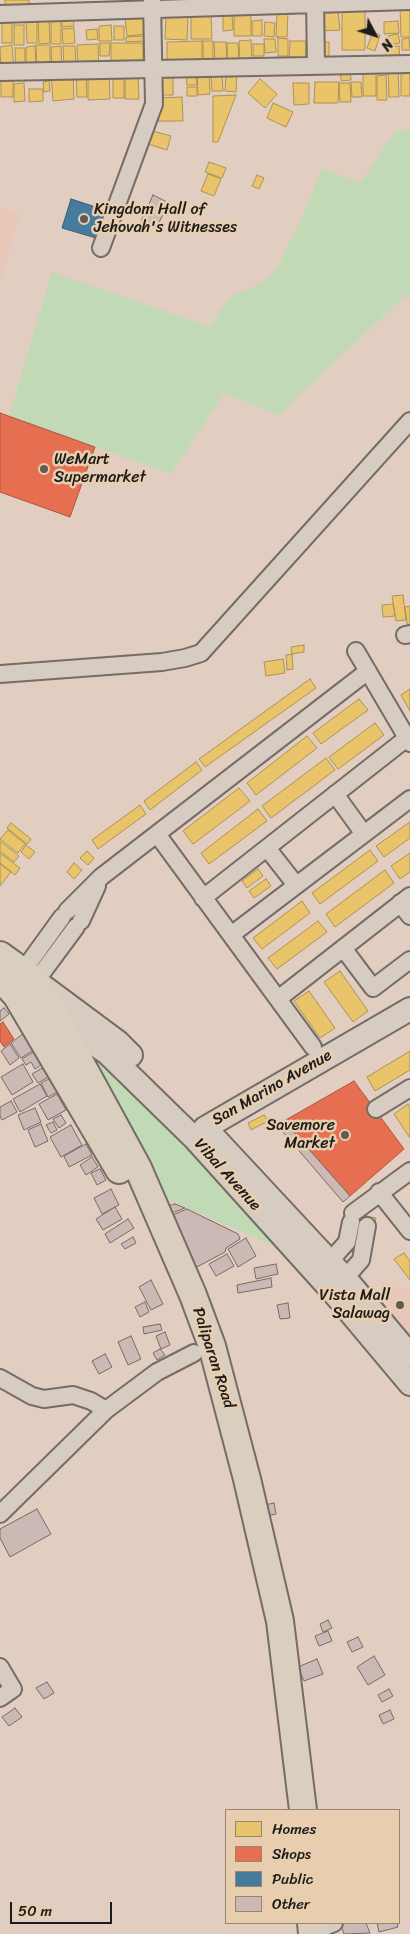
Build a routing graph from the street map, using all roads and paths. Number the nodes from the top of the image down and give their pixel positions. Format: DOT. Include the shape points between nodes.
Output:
graph roads {
  1 [pos="410,1"];
  2 [pos="315,2"];
  3 [pos="152,4"];
  4 [pos="0,14"];
  5 [pos="410,64"];
  6 [pos="316,66"];
  7 [pos="152,70"];
  8 [pos="0,72"];
  9 [pos="101,248"];
  10 [pos="410,421"];
  11 [pos="356,651"];
  12 [pos="368,671"];
  13 [pos="0,674"];
  14 [pos="408,741"];
  15 [pos="336,794"];
  16 [pos="410,799"];
  17 [pos="157,834"];
  18 [pos="364,834"];
  19 [pos="267,848"];
  20 [pos="101,877"];
  21 [pos="296,885"];
  22 [pos="203,898"];
  23 [pos="407,905"];
  24 [pos="231,935"];
  25 [pos="343,948"];
  26 [pos="0,955"];
  27 [pos="410,960"];
  28 [pos="19,981"];
  29 [pos="278,999"];
  30 [pos="410,1008"];
  31 [pos="53,1015"];
  32 [pos="410,1020"];
  33 [pos="313,1046"];
  34 [pos="410,1088"];
  35 [pos="376,1109"];
  36 [pos="204,1134"];
  37 [pos="410,1171"];
  38 [pos="379,1192"];
  39 [pos="410,1231"];
  40 [pos="319,1259"];
  41 [pos="346,1278"];
  42 [pos="194,1352"];
  43 [pos="410,1355"];
  44 [pos="0,1378"];
  45 [pos="410,1384"];
  46 [pos="106,1410"];
  47 [pos="0,1514"];
  48 [pos="0,1667"];
  49 [pos="0,1698"];
  50 [pos="286,1809"];
  51 [pos="303,1809"];
  1 -- 2 [label="street"];
  2 -- 3 [label="street"];
  2 -- 6 [label="street"];
  3 -- 4 [label="street"];
  3 -- 7 [label="street"];
  5 -- 6 [label="street"];
  6 -- 7 [label="street"];
  7 -- 8 [label="street"];
  7 -- 9 [label="street" via="154,104"];
  10 -- 13 [label="street" via="201,653 162,662"];
  11 -- 12 [label="street"];
  12 -- 14 [label="street"];
  12 -- 17 [label="street"];
  14 -- 15 [label="street"];
  15 -- 18 [label="street"];
  15 -- 19 [label="street"];
  16 -- 18 [label="street"];
  17 -- 20 [label="street"];
  17 -- 22 [label="street"];
  18 -- 21 [label="street"];
  19 -- 21 [label="street"];
  19 -- 22 [label="street"];
  20 -- 28 [label="street" via="64,914"];
  20 -- 28 [label="street" via="78,924"];
  21 -- 24 [label="street"];
  22 -- 24 [label="street"];
  23 -- 25 [label="street"];
  24 -- 29 [label="street"];
  25 -- 27 [label="street" via="373,988"];
  25 -- 29 [label="street"];
  26 -- 28 [label="main road, Paliparan Road"];
  28 -- 31 [label="main road, Paliparan Road"];
  28 -- 36 [label="main road, Vibal Avenue" via="118,1042"];
  28 -- 42 [label="main road, Paliparan Road" via="123,1178 177,1300"];
  29 -- 33 [label="street"];
  30 -- 36 [label="main road, San Marino Avenue"];
  31 -- 36 [label="main road, Vibal Avenue" via="107,1054"];
  31 -- 51 [label="main road, Paliparan Road" via="138,1168 212,1346 280,1621"];
  32 -- 36 [label="main road, San Marino Avenue"];
  34 -- 35 [label="street"];
  36 -- 40 [label="main road, Vibal Avenue"];
  37 -- 38 [label="street"];
  38 -- 39 [label="street"];
  38 -- 40 [label="street" via="352,1217 346,1242"];
  38 -- 41 [label="street" via="368,1221 361,1260"];
  40 -- 41 [label="main road, Vibal Avenue"];
  40 -- 45 [label="main road, Vibal Avenue"];
  41 -- 43 [label="main road, Vibal Avenue"];
  42 -- 46 [label="street" via="157,1372"];
  42 -- 50 [label="main road, Paliparan Road" via="206,1387 264,1623"];
  44 -- 46 [label="street" via="32,1396 44,1399 73,1395"];
  46 -- 47 [label="street"];
  48 -- 49 [label="street" via="13,1689"];
}
